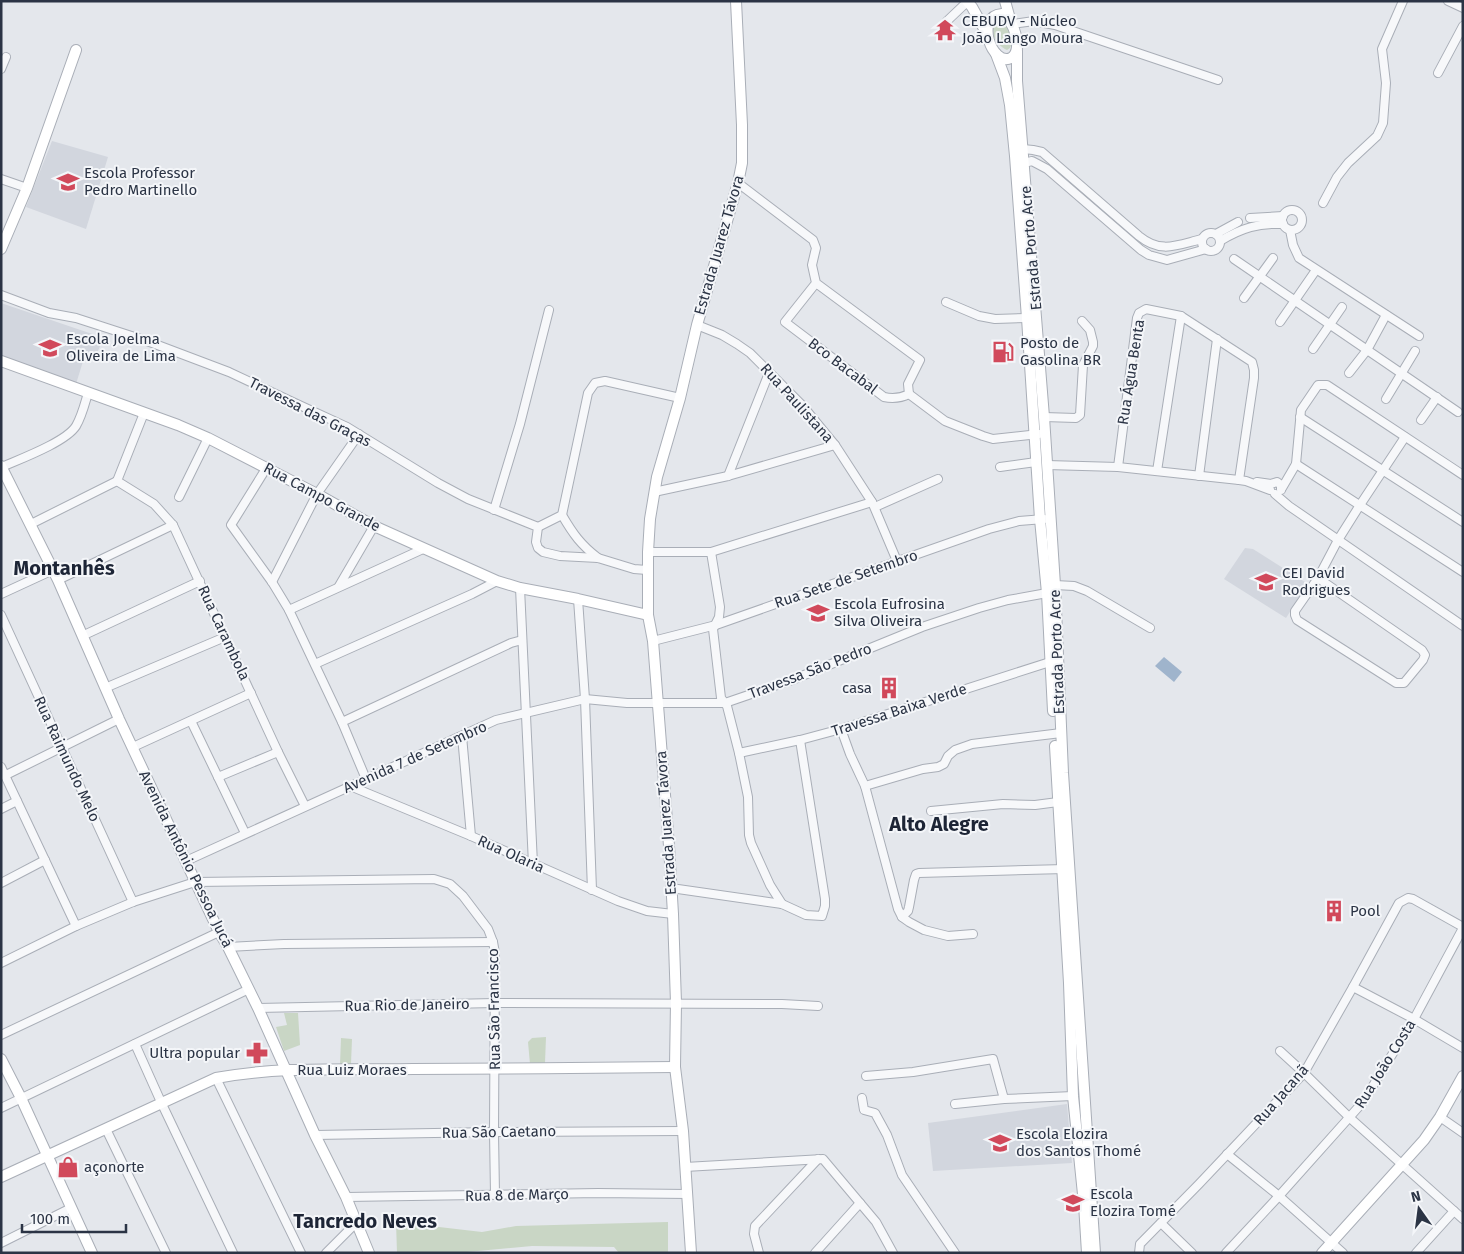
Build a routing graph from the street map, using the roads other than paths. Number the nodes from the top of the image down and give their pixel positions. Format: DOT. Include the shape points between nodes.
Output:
graph roads {
  1 [pos="736,1"];
  2 [pos="999,1"];
  3 [pos="1005,1"];
  4 [pos="1403,1"];
  5 [pos="1448,1"];
  6 [pos="969,3"];
  7 [pos="1463,8"];
  8 [pos="993,16"];
  9 [pos="947,21"];
  10 [pos="1011,22"];
  11 [pos="1463,26"];
  12 [pos="988,36"];
  13 [pos="76,50"];
  14 [pos="1016,51"];
  15 [pos="996,54"];
  16 [pos="6,57"];
  17 [pos="1,69"];
  18 [pos="1438,73"];
  19 [pos="1218,80"];
  20 [pos="1023,150"];
  21 [pos="1024,163"];
  22 [pos="1,179"];
  23 [pos="738,183"];
  24 [pos="26,188"];
  25 [pos="1323,204"];
  26 [pos="1250,218"];
  27 [pos="1283,220"];
  28 [pos="1238,222"];
  29 [pos="1293,230"];
  30 [pos="1218,237"];
  31 [pos="1202,240"];
  32 [pos="1180,244"];
  33 [pos="1164,247"];
  34 [pos="1,249"];
  35 [pos="1206,249"];
  36 [pos="1184,256"];
  37 [pos="1273,258"];
  38 [pos="1234,259"];
  39 [pos="1167,260"];
  40 [pos="1316,270"];
  41 [pos="1260,277"];
  42 [pos="816,283"];
  43 [pos="1,295"];
  44 [pos="1244,298"];
  45 [pos="1294,301"];
  46 [pos="946,302"];
  47 [pos="1342,307"];
  48 [pos="549,310"];
  49 [pos="1181,316"];
  50 [pos="1386,316"];
  51 [pos="1027,318"];
  52 [pos="1082,321"];
  53 [pos="1280,322"];
  54 [pos="697,325"];
  55 [pos="1330,325"];
  56 [pos="1419,336"];
  57 [pos="1217,339"];
  58 [pos="1313,349"];
  59 [pos="1367,350"];
  60 [pos="1415,351"];
  61 [pos="1,361"];
  62 [pos="769,372"];
  63 [pos="1402,373"];
  64 [pos="1349,374"];
  65 [pos="88,392"];
  66 [pos="909,394"];
  67 [pos="1437,397"];
  68 [pos="680,398"];
  69 [pos="1386,399"];
  70 [pos="1458,412"];
  71 [pos="144,413"];
  72 [pos="1044,417"];
  73 [pos="1300,417"];
  74 [pos="1421,420"];
  75 [pos="359,434"];
  76 [pos="1040,434"];
  77 [pos="1406,437"];
  78 [pos="208,438"];
  79 [pos="835,445"];
  80 [pos="1042,463"];
  81 [pos="1296,464"];
  82 [pos="2,467"];
  83 [pos="267,467"];
  84 [pos="1000,467"];
  85 [pos="1118,467"];
  86 [pos="1384,470"];
  87 [pos="1157,471"];
  88 [pos="1463,474"];
  89 [pos="728,476"];
  90 [pos="1199,476"];
  91 [pos="938,479"];
  92 [pos="117,481"];
  93 [pos="1242,481"];
  94 [pos="1276,488"];
  95 [pos="654,492"];
  96 [pos="318,494"];
  97 [pos="179,496"];
  98 [pos="873,505"];
  99 [pos="1360,505"];
  100 [pos="494,510"];
  101 [pos="562,515"];
  102 [pos="1045,518"];
  103 [pos="1463,522"];
  104 [pos="31,524"];
  105 [pos="173,526"];
  106 [pos="374,526"];
  107 [pos="538,527"];
  108 [pos="1338,540"];
  109 [pos="423,549"];
  110 [pos="648,552"];
  111 [pos="711,552"];
  112 [pos="598,558"];
  113 [pos="897,561"];
  114 [pos="647,570"];
  115 [pos="1463,572"];
  116 [pos="55,575"];
  117 [pos="1318,578"];
  118 [pos="200,581"];
  119 [pos="272,582"];
  120 [pos="497,582"];
  121 [pos="1055,585"];
  122 [pos="339,586"];
  123 [pos="520,588"];
  124 [pos="1047,592"];
  125 [pos="1,594"];
  126 [pos="578,599"];
  127 [pos="289,610"];
  128 [pos="1,615"];
  129 [pos="648,615"];
  130 [pos="716,625"];
  131 [pos="1463,626"];
  132 [pos="1150,628"];
  133 [pos="82,636"];
  134 [pos="225,637"];
  135 [pos="522,640"];
  136 [pos="652,641"];
  137 [pos="1054,661"];
  138 [pos="315,664"];
  139 [pos="105,688"];
  140 [pos="251,693"];
  141 [pos="585,699"];
  142 [pos="657,702"];
  143 [pos="724,703"];
  144 [pos="525,714"];
  145 [pos="119,719"];
  146 [pos="191,721"];
  147 [pos="342,722"];
  148 [pos="841,729"];
  149 [pos="1058,733"];
  150 [pos="462,736"];
  151 [pos="800,740"];
  152 [pos="61,747"];
  153 [pos="133,747"];
  154 [pos="278,752"];
  155 [pos="739,753"];
  156 [pos="1,767"];
  157 [pos="6,776"];
  158 [pos="218,777"];
  159 [pos="366,779"];
  160 [pos="350,786"];
  161 [pos="865,786"];
  162 [pos="17,801"];
  163 [pos="1058,802"];
  164 [pos="305,806"];
  165 [pos="1,809"];
  166 [pos="931,811"];
  167 [pos="245,833"];
  168 [pos="471,836"];
  169 [pos="45,860"];
  170 [pos="186,861"];
  171 [pos="533,864"];
  172 [pos="1066,869"];
  173 [pos="195,882"];
  174 [pos="1,883"];
  175 [pos="671,888"];
  176 [pos="592,890"];
  177 [pos="133,902"];
  178 [pos="782,904"];
  179 [pos="673,914"];
  180 [pos="902,917"];
  181 [pos="76,926"];
  182 [pos="1463,927"];
  183 [pos="219,932"];
  184 [pos="973,934"];
  185 [pos="493,942"];
  186 [pos="228,947"];
  187 [pos="1,963"];
  188 [pos="1353,987"];
  189 [pos="249,989"];
  190 [pos="495,1003"];
  191 [pos="676,1003"];
  192 [pos="818,1006"];
  193 [pos="258,1008"];
  194 [pos="1414,1019"];
  195 [pos="1,1035"];
  196 [pos="135,1044"];
  197 [pos="1463,1048"];
  198 [pos="1280,1051"];
  199 [pos="1,1059"];
  200 [pos="676,1067"];
  201 [pos="495,1069"];
  202 [pos="285,1070"];
  203 [pos="1304,1073"];
  204 [pos="866,1076"];
  205 [pos="1463,1076"];
  206 [pos="216,1078"];
  207 [pos="1073,1096"];
  208 [pos="21,1098"];
  209 [pos="862,1098"];
  210 [pos="1004,1099"];
  211 [pos="161,1102"];
  212 [pos="955,1104"];
  213 [pos="1,1108"];
  214 [pos="1440,1117"];
  215 [pos="1350,1118"];
  216 [pos="106,1129"];
  217 [pos="683,1131"];
  218 [pos="494,1132"];
  219 [pos="1463,1133"];
  220 [pos="315,1135"];
  221 [pos="1227,1154"];
  222 [pos="47,1155"];
  223 [pos="821,1159"];
  224 [pos="1403,1165"];
  225 [pos="685,1167"];
  226 [pos="1,1177"];
  227 [pos="688,1194"];
  228 [pos="496,1195"];
  229 [pos="1279,1196"];
  230 [pos="346,1197"];
  231 [pos="860,1203"];
  232 [pos="71,1208"];
  233 [pos="1454,1211"];
  234 [pos="1463,1219"];
  235 [pos="356,1223"];
  236 [pos="1161,1223"];
  237 [pos="1332,1242"];
  238 [pos="1,1243"];
  239 [pos="1139,1249"];
  240 [pos="92,1253"];
  241 [pos="166,1253"];
  242 [pos="233,1253"];
  243 [pos="301,1253"];
  244 [pos="326,1253"];
  245 [pos="369,1253"];
  246 [pos="691,1253"];
  247 [pos="758,1253"];
  248 [pos="814,1253"];
  249 [pos="892,1253"];
  250 [pos="955,1253"];
  251 [pos="1087,1253"];
  252 [pos="1095,1253"];
  253 [pos="1192,1253"];
  254 [pos="1226,1253"];
  255 [pos="1322,1253"];
  256 [pos="1343,1253"];
  257 [pos="1416,1253"];
  1 -- 23 [label="street, Estrada Juarez Távora" via="742,125 742,163"];
  2 -- 8 [label="street"];
  3 -- 10 [label="street"];
  4 -- 25 [label="street" via="1382,49 1386,83 1383,123 1377,136 1348,163"];
  5 -- 7 [label="street"];
  6 -- 8 [label="street"];
  6 -- 9 [label="street"];
  6 -- 12 [label="street"];
  8 -- 10 [label="street" via="1005,15"];
  8 -- 12 [label="street" via="988,24"];
  10 -- 14 [label="street"];
  10 -- 19 [label="street" via="1055,25"];
  11 -- 18 [label="street"];
  12 -- 15 [label="street"];
  13 -- 24 [label="street"];
  14 -- 15 [label="street" via="1006,59"];
  14 -- 20 [label="street, Estrada Porto Acre"];
  15 -- 51 [label="street, Estrada Porto Acre" via="1010,105"];
  16 -- 17 [label="street"];
  20 -- 21 [label="street, Estrada Porto Acre"];
  20 -- 33 [label="street" via="1042,152 1139,236 1153,245"];
  21 -- 39 [label="street" via="1032,161 1039,164 1141,250"];
  21 -- 72 [label="street, Estrada Porto Acre"];
  22 -- 24 [label="street"];
  23 -- 42 [label="street" via="813,240 816,248 812,265"];
  23 -- 54 [label="street, Estrada Juarez Távora"];
  24 -- 34 [label="street"];
  26 -- 27 [label="street"];
  27 -- 29 [label="street" via="1286,228"];
  27 -- 29 [label="street" via="1290,210 1300,213 1300,227"];
  27 -- 30 [label="street"];
  28 -- 30 [label="street"];
  29 -- 40 [label="street" via="1292,238 1299,258"];
  30 -- 31 [label="street" via="1208,233"];
  30 -- 35 [label="street" via="1220,245 1214,250"];
  31 -- 32 [label="street"];
  31 -- 35 [label="street"];
  32 -- 33 [label="street"];
  32 -- 36 [label="street"];
  33 -- 39 [label="street"];
  35 -- 36 [label="street"];
  36 -- 39 [label="street"];
  37 -- 41 [label="street"];
  38 -- 41 [label="street"];
  40 -- 45 [label="street"];
  40 -- 50 [label="street"];
  41 -- 44 [label="street"];
  41 -- 45 [label="street"];
  42 -- 66 [label="street" via="920,360 908,384"];
  42 -- 66 [label="street, Bco Bacabal" via="785,322 884,397"];
  43 -- 75 [label="street, Travessa das Graças" via="49,313 76,318 147,341 229,372"];
  45 -- 53 [label="street"];
  45 -- 55 [label="street"];
  46 -- 51 [label="street" via="979,316"];
  47 -- 55 [label="street"];
  48 -- 100 [label="street"];
  49 -- 57 [label="street, Rua Água Benta"];
  49 -- 85 [label="street, Rua Água Benta" via="1146,309 1137,318"];
  49 -- 87 [label="street"];
  50 -- 56 [label="street"];
  50 -- 59 [label="street"];
  51 -- 76 [label="street, Estrada Porto Acre"];
  52 -- 72 [label="street" via="1090,330 1093,346 1083,365 1080,415 1076,418"];
  54 -- 62 [label="street, Rua Paulistana" via="737,344"];
  54 -- 68 [label="street, Estrada Juarez Távora"];
  55 -- 58 [label="street"];
  55 -- 59 [label="street"];
  57 -- 90 [label="street"];
  57 -- 93 [label="street, Rua Água Benta" via="1252,362 1254,370"];
  59 -- 63 [label="street"];
  59 -- 64 [label="street"];
  60 -- 63 [label="street"];
  61 -- 65 [label="street, Rua Campo Grande"];
  62 -- 79 [label="street, Rua Paulistana"];
  62 -- 89 [label="street"];
  63 -- 67 [label="street"];
  63 -- 69 [label="street"];
  65 -- 71 [label="street, Rua Campo Grande"];
  65 -- 82 [label="street" via="77,425 69,434"];
  66 -- 76 [label="street" via="945,421 983,436"];
  67 -- 70 [label="street"];
  67 -- 74 [label="street"];
  68 -- 95 [label="street, Estrada Juarez Távora"];
  68 -- 101 [label="street" via="605,381 593,386 588,393"];
  71 -- 78 [label="street, Rua Campo Grande"];
  71 -- 92 [label="street"];
  72 -- 76 [label="street, Estrada Porto Acre"];
  73 -- 77 [label="street" via="1301,410 1318,386 1326,384"];
  73 -- 81 [label="street"];
  73 -- 86 [label="street"];
  75 -- 96 [label="street"];
  75 -- 100 [label="street, Travessa das Graças" via="438,484"];
  76 -- 80 [label="street, Estrada Porto Acre"];
  77 -- 86 [label="street"];
  77 -- 88 [label="street"];
  78 -- 83 [label="street, Rua Campo Grande"];
  78 -- 97 [label="street"];
  79 -- 89 [label="street"];
  79 -- 98 [label="street, Rua Paulistana"];
  80 -- 84 [label="street"];
  80 -- 85 [label="street"];
  80 -- 102 [label="street, Estrada Porto Acre"];
  81 -- 94 [label="street" via="1288,478"];
  81 -- 99 [label="street"];
  82 -- 104 [label="street, Avenida Antônio Pessoa Jucá"];
  83 -- 96 [label="street, Rua Campo Grande"];
  83 -- 119 [label="street" via="231,525"];
  85 -- 87 [label="street"];
  86 -- 99 [label="street"];
  86 -- 103 [label="street"];
  87 -- 90 [label="street"];
  89 -- 95 [label="street"];
  90 -- 93 [label="street"];
  91 -- 98 [label="street"];
  92 -- 104 [label="street"];
  92 -- 105 [label="street, Rua Carambola" via="154,504"];
  93 -- 94 [label="street"];
  94 -- 108 [label="street" via="1282,501"];
  95 -- 110 [label="street, Estrada Juarez Távora"];
  96 -- 106 [label="street, Rua Campo Grande"];
  96 -- 119 [label="street"];
  98 -- 111 [label="street"];
  98 -- 113 [label="street, Rua Paulistana"];
  99 -- 108 [label="street"];
  99 -- 115 [label="street"];
  100 -- 107 [label="street, Travessa das Graças"];
  101 -- 107 [label="street"];
  101 -- 112 [label="street" via="573,535"];
  102 -- 113 [label="street, Rua Sete de Setembro" via="989,529"];
  102 -- 121 [label="street, Estrada Porto Acre"];
  102 -- 124 [label="street, Estrada Porto Acre"];
  104 -- 116 [label="street, Avenida Antônio Pessoa Jucá"];
  105 -- 116 [label="street"];
  105 -- 118 [label="street, Rua Carambola"];
  106 -- 109 [label="street, Rua Campo Grande"];
  106 -- 122 [label="street"];
  107 -- 112 [label="street" via="536,542 542,552"];
  108 -- 117 [label="street"];
  108 -- 131 [label="street"];
  109 -- 120 [label="street, Rua Campo Grande"];
  109 -- 122 [label="street"];
  110 -- 111 [label="street"];
  110 -- 114 [label="street, Estrada Juarez Távora"];
  111 -- 130 [label="street" via="720,607"];
  112 -- 114 [label="street"];
  113 -- 130 [label="street, Rua Sete de Setembro"];
  114 -- 129 [label="street, Estrada Juarez Távora"];
  116 -- 125 [label="street"];
  116 -- 133 [label="street, Avenida Antônio Pessoa Jucá"];
  117 -- 117 [label="street" via="1422,650 1423,660 1404,683 1398,684 1297,620 1296,611"];
  118 -- 133 [label="street"];
  118 -- 134 [label="street, Rua Carambola"];
  119 -- 127 [label="street"];
  120 -- 123 [label="street, Rua Campo Grande"];
  120 -- 138 [label="street"];
  121 -- 132 [label="street" via="1074,586 1087,591"];
  121 -- 137 [label="street, Estrada Porto Acre"];
  122 -- 127 [label="street"];
  123 -- 126 [label="street, Rua Campo Grande"];
  123 -- 135 [label="street"];
  124 -- 137 [label="street, Estrada Porto Acre"];
  124 -- 143 [label="street, Travessa São Pedro" via="979,608 922,627 792,680"];
  126 -- 129 [label="street, Rua Campo Grande"];
  126 -- 141 [label="street"];
  127 -- 138 [label="street"];
  128 -- 152 [label="street, Rua Raimundo Melo"];
  129 -- 136 [label="street, Estrada Juarez Távora"];
  130 -- 136 [label="street, Rua Sete de Setembro"];
  130 -- 143 [label="street" via="713,633"];
  133 -- 139 [label="street, Avenida Antônio Pessoa Jucá"];
  134 -- 139 [label="street"];
  134 -- 140 [label="street, Rua Carambola"];
  135 -- 144 [label="street"];
  135 -- 147 [label="street"];
  136 -- 142 [label="street, Estrada Juarez Távora"];
  137 -- 148 [label="street, Travessa Baixa Verde"];
  137 -- 149 [label="street, Estrada Porto Acre"];
  138 -- 147 [label="street"];
  139 -- 145 [label="street, Avenida Antônio Pessoa Jucá"];
  140 -- 146 [label="street"];
  140 -- 154 [label="street, Rua Carambola"];
  141 -- 142 [label="street, Avenida 7 de Setembro"];
  141 -- 144 [label="street, Avenida 7 de Setembro"];
  141 -- 176 [label="street"];
  142 -- 143 [label="street, Travessa São Pedro"];
  142 -- 175 [label="street, Estrada Juarez Távora"];
  143 -- 155 [label="street" via="728,706"];
  144 -- 150 [label="street, Avenida 7 de Setembro" via="496,720"];
  144 -- 171 [label="street"];
  145 -- 152 [label="street"];
  145 -- 153 [label="street, Avenida Antônio Pessoa Jucá"];
  146 -- 153 [label="street"];
  146 -- 158 [label="street"];
  147 -- 159 [label="street"];
  148 -- 151 [label="street, Travessa Baixa Verde"];
  148 -- 161 [label="street"];
  149 -- 161 [label="street" via="972,744 956,750 938,767"];
  149 -- 163 [label="street, Estrada Porto Acre"];
  149 -- 172 [label="street, Estrada Porto Acre"];
  150 -- 159 [label="street, Avenida 7 de Setembro"];
  150 -- 168 [label="street"];
  151 -- 155 [label="street, Travessa Baixa Verde"];
  151 -- 178 [label="street" via="825,906 822,916 806,915"];
  152 -- 157 [label="street"];
  152 -- 177 [label="street, Rua Raimundo Melo"];
  153 -- 170 [label="street, Avenida Antônio Pessoa Jucá"];
  154 -- 158 [label="street"];
  154 -- 164 [label="street, Rua Carambola"];
  155 -- 178 [label="street" via="748,797 749,835 770,885"];
  156 -- 157 [label="street"];
  157 -- 162 [label="street"];
  158 -- 167 [label="street"];
  159 -- 160 [label="street, Avenida 7 de Setembro"];
  160 -- 164 [label="street, Avenida 7 de Setembro"];
  160 -- 168 [label="street, Rua Olaria"];
  161 -- 180 [label="street"];
  162 -- 165 [label="street"];
  162 -- 169 [label="street"];
  163 -- 166 [label="street"];
  163 -- 172 [label="street, Estrada Porto Acre"];
  164 -- 167 [label="street, Avenida 7 de Setembro"];
  167 -- 170 [label="street, Avenida 7 de Setembro"];
  168 -- 171 [label="street, Rua Olaria"];
  169 -- 174 [label="street"];
  169 -- 181 [label="street"];
  170 -- 173 [label="street, Avenida Antônio Pessoa Jucá"];
  171 -- 176 [label="street, Rua Olaria"];
  172 -- 180 [label="street" via="919,873 914,880 908,911"];
  172 -- 207 [label="street, Estrada Porto Acre"];
  172 -- 252 [label="street, Estrada Porto Acre"];
  173 -- 177 [label="street, Rua São Francisco"];
  173 -- 183 [label="street, Avenida Antônio Pessoa Jucá"];
  173 -- 185 [label="street, Rua São Francisco" via="434,879 450,884 463,896 488,928"];
  175 -- 178 [label="street"];
  175 -- 179 [label="street, Estrada Juarez Távora"];
  176 -- 179 [label="street, Rua Olaria" via="630,906"];
  177 -- 181 [label="street, Rua São Francisco"];
  179 -- 191 [label="street, Estrada Juarez Távora"];
  180 -- 184 [label="street" via="941,936"];
  181 -- 187 [label="street, Rua São Francisco"];
  182 -- 188 [label="street, Rua Jacanã" via="1408,898 1399,903"];
  182 -- 194 [label="street, Rua João Costa"];
  183 -- 186 [label="street, Avenida Antônio Pessoa Jucá"];
  183 -- 195 [label="street"];
  185 -- 186 [label="street"];
  185 -- 190 [label="street, Rua São Francisco"];
  186 -- 189 [label="street, Avenida Antônio Pessoa Jucá"];
  188 -- 194 [label="street"];
  188 -- 203 [label="street, Rua Jacanã"];
  189 -- 193 [label="street, Avenida Antônio Pessoa Jucá"];
  189 -- 196 [label="street"];
  190 -- 191 [label="street, Rua Rio de Janeiro"];
  190 -- 193 [label="street, Rua Rio de Janeiro"];
  190 -- 201 [label="street, Rua São Francisco"];
  191 -- 192 [label="street, Rua Rio de Janeiro"];
  191 -- 200 [label="street, Estrada Juarez Távora"];
  193 -- 202 [label="street, Avenida Antônio Pessoa Jucá"];
  194 -- 197 [label="street"];
  194 -- 215 [label="street, Rua João Costa"];
  196 -- 208 [label="street"];
  196 -- 211 [label="street"];
  198 -- 203 [label="street"];
  199 -- 208 [label="street"];
  200 -- 201 [label="street, Rua Luiz Moraes"];
  200 -- 217 [label="street, Estrada Juarez Távora"];
  201 -- 202 [label="street, Rua Luiz Moraes"];
  201 -- 218 [label="street, Rua São Francisco"];
  202 -- 206 [label="street, Rua Luiz Moraes"];
  202 -- 220 [label="street, Avenida Antônio Pessoa Jucá"];
  203 -- 215 [label="street"];
  203 -- 221 [label="street, Rua Jacanã"];
  204 -- 210 [label="street" via="993,1059"];
  205 -- 214 [label="street"];
  206 -- 211 [label="street, Rua Luiz Moraes"];
  206 -- 243 [label="street"];
  207 -- 210 [label="street"];
  207 -- 251 [label="street, Estrada Porto Acre"];
  208 -- 213 [label="street"];
  208 -- 222 [label="street"];
  209 -- 250 [label="street" via="864,1110 875,1113 887,1135 902,1175"];
  210 -- 212 [label="street"];
  211 -- 216 [label="street, Rua Luiz Moraes"];
  211 -- 242 [label="street"];
  214 -- 219 [label="street"];
  214 -- 224 [label="street"];
  215 -- 224 [label="street"];
  215 -- 229 [label="street, Rua João Costa"];
  216 -- 222 [label="street, Rua Luiz Moraes"];
  216 -- 241 [label="street"];
  217 -- 218 [label="street, Rua São Caetano"];
  217 -- 225 [label="street, Estrada Juarez Távora"];
  218 -- 220 [label="street, Rua São Caetano"];
  218 -- 228 [label="street, Rua São Francisco"];
  220 -- 230 [label="street, Avenida Antônio Pessoa Jucá"];
  221 -- 229 [label="street"];
  221 -- 236 [label="street, Rua Jacanã"];
  222 -- 226 [label="street, Rua Luiz Moraes"];
  222 -- 232 [label="street"];
  223 -- 225 [label="street"];
  223 -- 231 [label="street"];
  223 -- 247 [label="street" via="755,1226"];
  224 -- 233 [label="street"];
  224 -- 237 [label="street"];
  225 -- 227 [label="street, Estrada Juarez Távora"];
  227 -- 228 [label="street, Rua 8 de Março"];
  227 -- 246 [label="street, Estrada Juarez Távora"];
  228 -- 230 [label="street, Rua 8 de Março"];
  229 -- 237 [label="street"];
  229 -- 254 [label="street, Rua João Costa"];
  230 -- 235 [label="street, Avenida Antônio Pessoa Jucá"];
  231 -- 248 [label="street"];
  231 -- 249 [label="street" via="876,1222"];
  232 -- 238 [label="street"];
  232 -- 240 [label="street"];
  233 -- 234 [label="street"];
  233 -- 257 [label="street"];
  235 -- 244 [label="street"];
  235 -- 245 [label="street, Avenida Antônio Pessoa Jucá"];
  236 -- 239 [label="street, Rua Jacanã"];
  236 -- 253 [label="street"];
  237 -- 255 [label="street"];
  237 -- 256 [label="street"];
}
